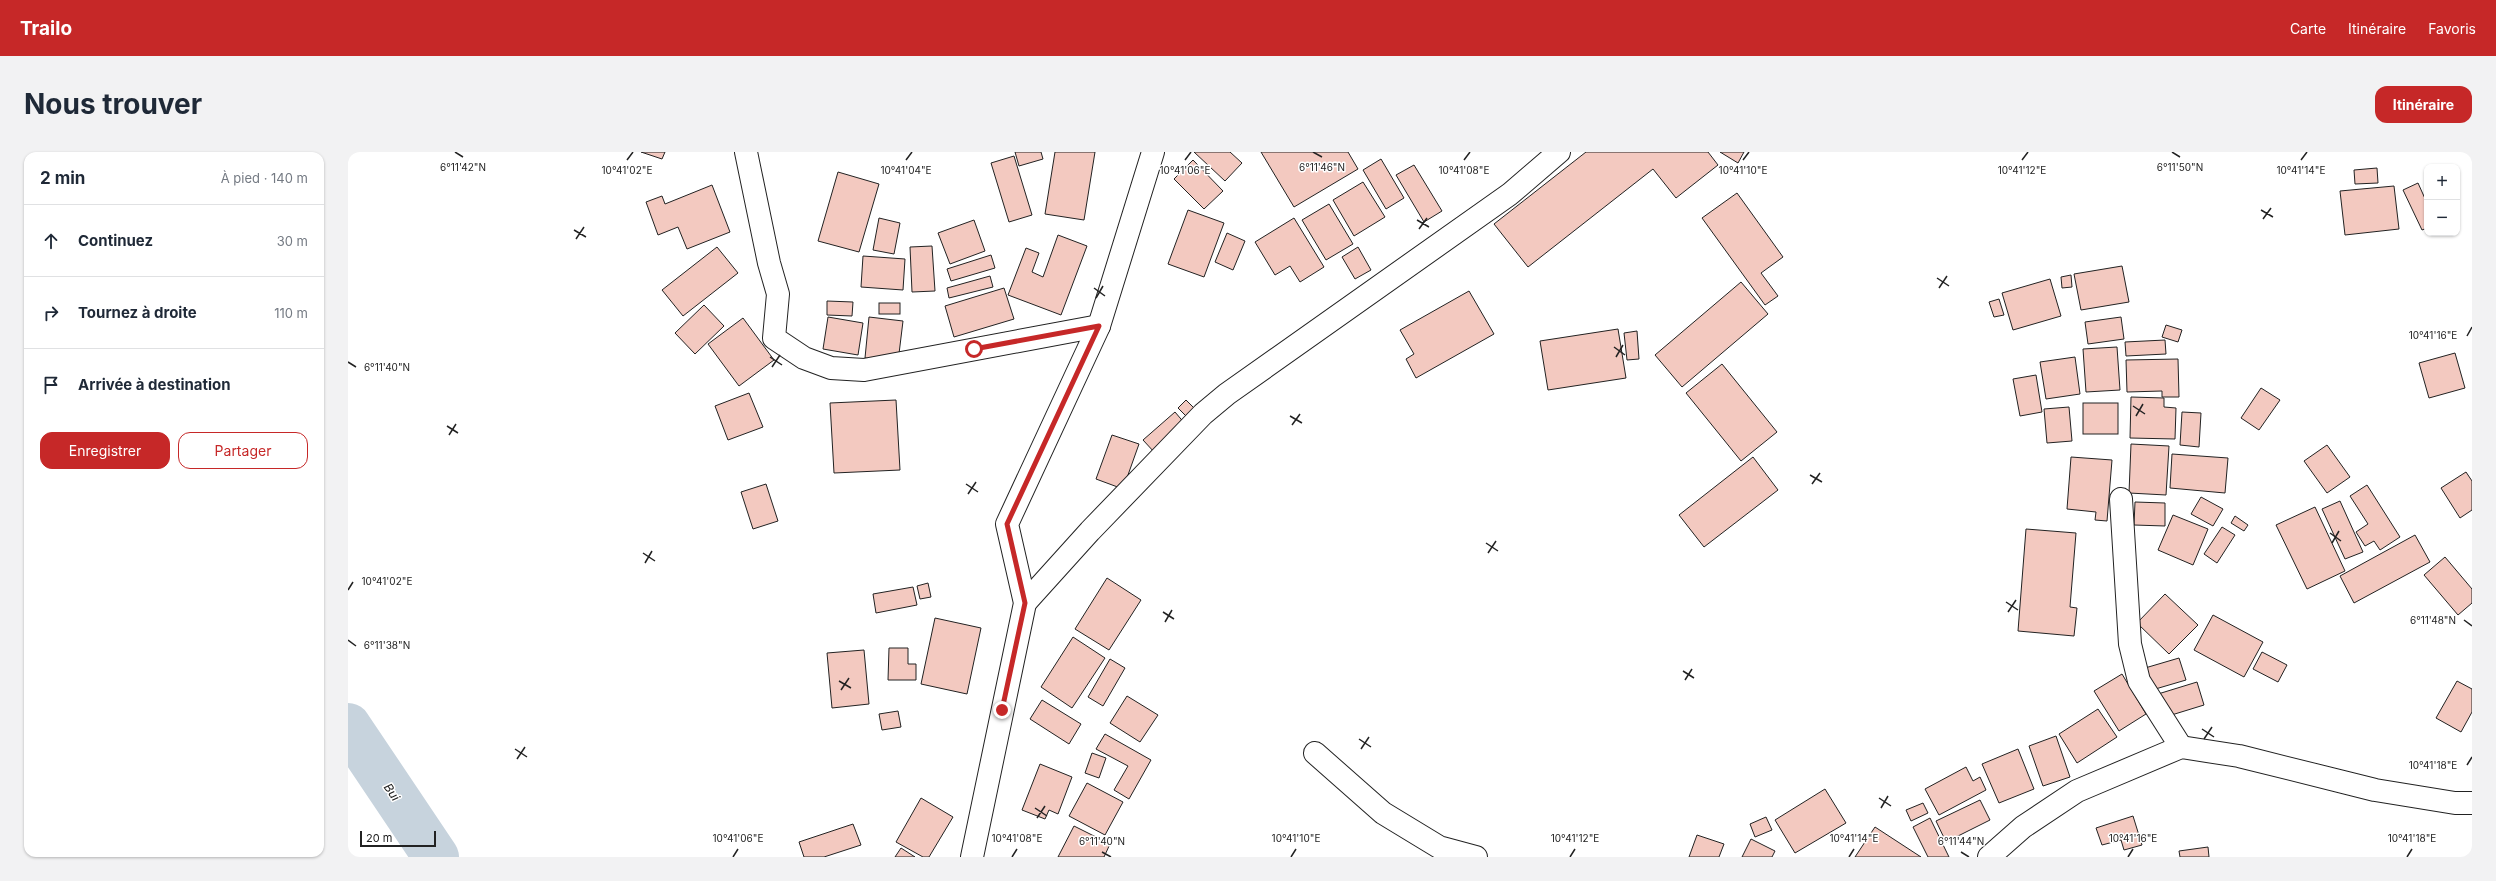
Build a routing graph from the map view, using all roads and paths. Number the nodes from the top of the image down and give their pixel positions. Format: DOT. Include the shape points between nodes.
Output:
graph roads {
  1 [pos="746,152"];
  2 [pos="1154,152"];
  3 [pos="1559,152"];
  4 [pos="1099,326"];
  5 [pos="2121,499"];
  6 [pos="1025,603"];
  7 [pos="2181,748"];
  8 [pos="1315,753"];
  9 [pos="2472,803"];
  10 [pos="972,857"];
  11 [pos="1476,857"];
  12 [pos="1989,857"];
  1 -- 4 [label="street" via="778,294 774,338 804,358 831,368 864,370"];
  2 -- 4 [label="street"];
  3 -- 6 [label="street" via="1510,194 1240,385 1203,414 1090,531"];
  4 -- 6 [label="street" via="1007,524"];
  5 -- 7 [label="street" via="2130,644 2139,681"];
  6 -- 10 [label="street"];
  7 -- 9 [label="street" via="2239,756 2375,790 2455,804"];
  7 -- 12 [label="street" via="2077,791 2023,827"];
  8 -- 11 [label="street" via="1383,813 1439,847"];
}
